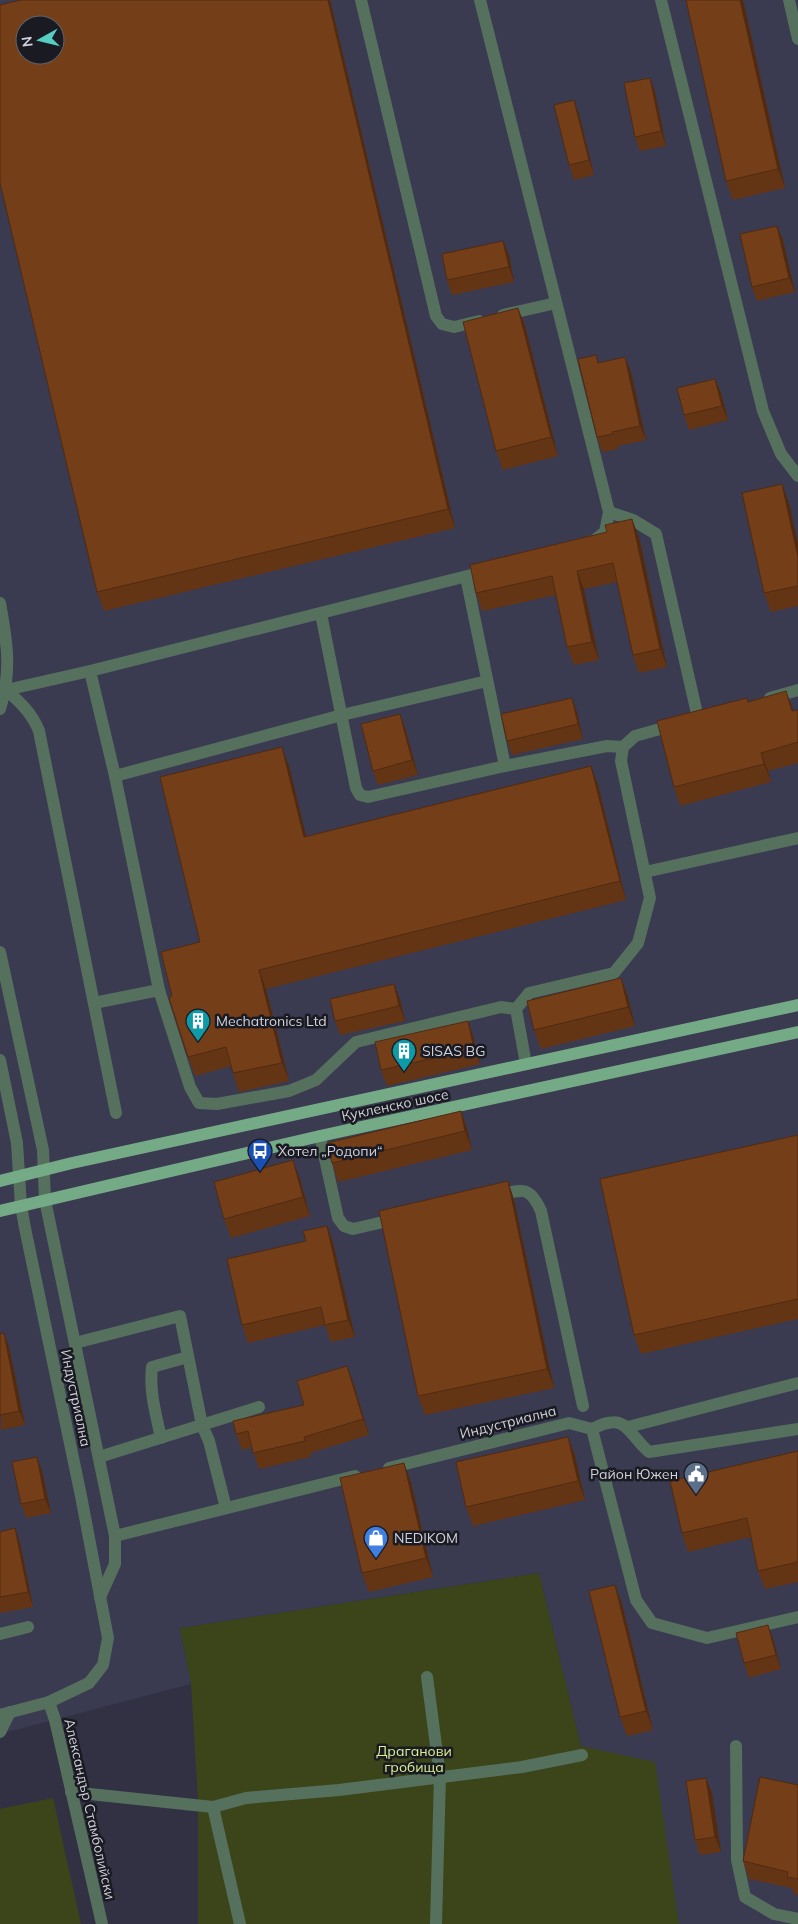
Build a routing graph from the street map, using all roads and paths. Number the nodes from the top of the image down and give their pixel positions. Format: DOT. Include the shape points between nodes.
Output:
graph roads {
  1 [pos="361,0"];
  2 [pos="480,0"];
  3 [pos="661,0"];
  4 [pos="789,0"];
  5 [pos="798,39"];
  6 [pos="556,303"];
  7 [pos="798,476"];
  8 [pos="609,512"];
  9 [pos="578,548"];
  10 [pos="503,567"];
  11 [pos="466,577"];
  12 [pos="0,603"];
  13 [pos="321,614"];
  14 [pos="90,671"];
  15 [pos="487,681"];
  16 [pos="6,690"];
  17 [pos="798,690"];
  18 [pos="762,700"];
  19 [pos="0,709"];
  20 [pos="342,715"];
  21 [pos="623,747"];
  22 [pos="505,766"];
  23 [pos="115,776"];
  24 [pos="798,838"];
  25 [pos="645,872"];
  26 [pos="0,952"];
  27 [pos="159,990"];
  28 [pos="94,1003"];
  29 [pos="798,1005"];
  30 [pos="516,1010"];
  31 [pos="798,1032"];
  32 [pos="0,1060"];
  33 [pos="526,1064"];
  34 [pos="116,1113"];
  35 [pos="320,1136"];
  36 [pos="43,1170"];
  37 [pos="19,1176"];
  38 [pos="0,1180"];
  39 [pos="485,1199"];
  40 [pos="45,1200"];
  41 [pos="21,1206"];
  42 [pos="0,1211"];
  43 [pos="410,1216"];
  44 [pos="75,1343"];
  45 [pos="188,1357"];
  46 [pos="798,1384"];
  47 [pos="584,1406"];
  48 [pos="259,1407"];
  49 [pos="202,1425"];
  50 [pos="628,1427"];
  51 [pos="592,1429"];
  52 [pos="798,1430"];
  53 [pos="161,1438"];
  54 [pos="98,1458"];
  55 [pos="226,1508"];
  56 [pos="115,1536"];
  57 [pos="100,1597"];
  58 [pos="798,1617"];
  59 [pos="28,1627"];
  60 [pos="0,1634"];
  61 [pos="427,1677"];
  62 [pos="48,1702"];
  63 [pos="5,1714"];
  64 [pos="0,1732"];
  65 [pos="736,1746"];
  66 [pos="582,1755"];
  67 [pos="440,1776"];
  68 [pos="71,1792"];
  69 [pos="213,1807"];
  70 [pos="798,1919"];
  71 [pos="102,1924"];
  72 [pos="240,1924"];
  73 [pos="436,1924"];
  1 -- 6 [label="street" via="436,316 442,324 454,326"];
  2 -- 6 [label="street"];
  3 -- 7 [label="street" via="763,411 781,454"];
  4 -- 5 [label="street"];
  6 -- 8 [label="street"];
  8 -- 9 [label="street" via="604,532 588,546"];
  8 -- 21 [label="street" via="634,520 656,534 702,717 635,736"];
  10 -- 11 [label="street"];
  11 -- 13 [label="street"];
  11 -- 15 [label="street"];
  12 -- 16 [label="street" via="8,663"];
  13 -- 14 [label="street"];
  13 -- 20 [label="street"];
  14 -- 16 [label="street"];
  14 -- 23 [label="street"];
  15 -- 20 [label="street"];
  15 -- 22 [label="street"];
  16 -- 19 [label="street"];
  16 -- 28 [label="street" via="35,719 39,731"];
  17 -- 18 [label="street"];
  20 -- 22 [label="street" via="360,795 368,797"];
  20 -- 23 [label="street"];
  21 -- 22 [label="street" via="607,746"];
  21 -- 25 [label="street" via="622,761"];
  23 -- 27 [label="street"];
  24 -- 25 [label="street"];
  25 -- 30 [label="street" via="650,898 638,943 614,973 529,993"];
  26 -- 36 [label="street, Индустриална" via="43,1150"];
  27 -- 28 [label="street"];
  27 -- 30 [label="street" via="190,1087 199,1103 217,1104 289,1091 316,1080 356,1042 501,1007"];
  28 -- 34 [label="street"];
  29 -- 33 [label="main road, Кукленско шосе"];
  30 -- 33 [label="street"];
  31 -- 35 [label="main road, Кукленско шосе"];
  32 -- 37 [label="street, Индустриална" via="17,1143"];
  33 -- 36 [label="main road, Кукленско шосе"];
  35 -- 40 [label="main road, Кукленско шосе"];
  35 -- 43 [label="street" via="338,1218 344,1226 354,1229"];
  36 -- 37 [label="main road, Кукленско шосе"];
  36 -- 40 [label="street, Индустриална"];
  37 -- 38 [label="main road, Кукленско шосе"];
  37 -- 41 [label="street, Индустриална"];
  39 -- 47 [label="street" via="522,1190 535,1197 542,1211"];
  40 -- 41 [label="main road, Кукленско шосе"];
  40 -- 44 [label="street, Индустриална"];
  41 -- 42 [label="main road, Кукленско шосе"];
  41 -- 57 [label="street, Индустриална"];
  44 -- 45 [label="street" via="180,1316"];
  44 -- 54 [label="street, Индустриална"];
  45 -- 49 [label="street"];
  45 -- 53 [label="street" via="152,1367"];
  46 -- 50 [label="street"];
  48 -- 49 [label="street"];
  49 -- 53 [label="street"];
  49 -- 55 [label="street"];
  50 -- 51 [label="street" via="614,1421"];
  50 -- 52 [label="street" via="649,1452"];
  51 -- 55 [label="street, Индустриална" via="569,1423"];
  51 -- 58 [label="street" via="636,1600 652,1623 707,1638"];
  53 -- 54 [label="street"];
  54 -- 56 [label="street, Индустриална"];
  55 -- 56 [label="street, Индустриална"];
  56 -- 57 [label="street, Индустриална" via="115,1564"];
  57 -- 62 [label="street, Индустриална" via="108,1638 102,1665 89,1683"];
  59 -- 60 [label="street"];
  61 -- 67 [label="street"];
  62 -- 63 [label="street, Индустриална"];
  62 -- 68 [label="street, Александър Стамболийски"];
  63 -- 64 [label="street"];
  65 -- 70 [label="street" via="736,1860 745,1896 774,1914"];
  66 -- 67 [label="street" via="522,1767"];
  67 -- 69 [label="street" via="246,1798"];
  67 -- 73 [label="street"];
  68 -- 69 [label="street"];
  68 -- 71 [label="street, Александър Стамболийски"];
  69 -- 72 [label="street"];
}
